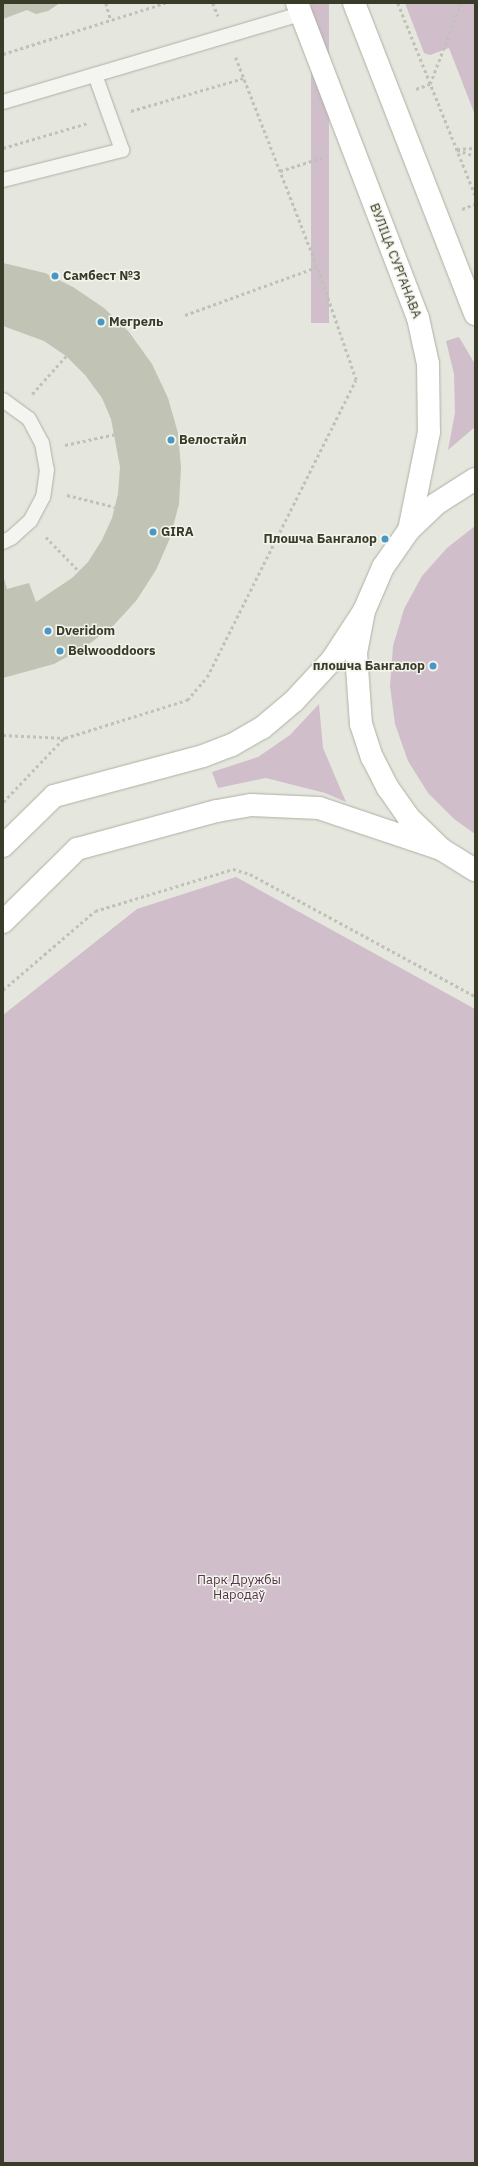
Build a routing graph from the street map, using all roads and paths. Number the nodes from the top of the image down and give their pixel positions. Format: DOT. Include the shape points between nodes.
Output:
graph roads {
  1 [pos="106,3"];
  2 [pos="165,3"];
  3 [pos="354,3"];
  4 [pos="398,3"];
  5 [pos="461,3"];
  6 [pos="299,9"];
  7 [pos="111,20"];
  8 [pos="226,36"];
  9 [pos="3,54"];
  10 [pos="95,75"];
  11 [pos="430,84"];
  12 [pos="3,102"];
  13 [pos="475,148"];
  14 [pos="353,149"];
  15 [pos="457,149"];
  16 [pos="475,156"];
  17 [pos="280,171"];
  18 [pos="3,180"];
  19 [pos="475,195"];
  20 [pos="317,267"];
  21 [pos="475,314"];
  22 [pos="185,315"];
  23 [pos="66,356"];
  24 [pos="3,400"];
  25 [pos="18,410"];
  26 [pos="116,434"];
  27 [pos="44,450"];
  28 [pos="475,479"];
  29 [pos="44,489"];
  30 [pos="115,507"];
  31 [pos="30,521"];
  32 [pos="409,530"];
  33 [pos="3,542"];
  34 [pos="79,571"];
  35 [pos="364,611"];
  36 [pos="3,735"];
  37 [pos="65,738"];
  38 [pos="3,802"];
  39 [pos="3,846"];
  40 [pos="441,849"];
  41 [pos="475,870"];
  42 [pos="3,922"];
  43 [pos="3,990"];
  44 [pos="475,996"];
  1 -- 7 [label="path"];
  2 -- 7 [label="path"];
  3 -- 21 [label="main road"];
  4 -- 11 [label="path"];
  5 -- 11 [label="path"];
  6 -- 8 [label="lane"];
  6 -- 14 [label="main road, ВУЛІЦА СУРГАНАВА"];
  7 -- 9 [label="path"];
  8 -- 10 [label="lane"];
  8 -- 17 [label="path"];
  10 -- 12 [label="lane"];
  10 -- 18 [label="lane" via="122,150"];
  11 -- 15 [label="path"];
  13 -- 15 [label="path"];
  14 -- 17 [label="path"];
  14 -- 32 [label="main road, ВУЛІЦА СУРГАНАВА" via="418,318 428,364 430,432"];
  15 -- 16 [label="path"];
  15 -- 19 [label="path"];
  17 -- 20 [label="path"];
  20 -- 22 [label="path"];
  20 -- 37 [label="path" via="356,380 207,677 187,700"];
  23 -- 25 [label="path"];
  24 -- 25 [label="lane"];
  25 -- 27 [label="lane" via="29,419"];
  26 -- 27 [label="path"];
  27 -- 29 [label="lane" via="48,470"];
  28 -- 32 [label="main road" via="436,504"];
  29 -- 30 [label="path"];
  29 -- 31 [label="lane"];
  31 -- 33 [label="lane"];
  31 -- 34 [label="path"];
  32 -- 35 [label="main road" via="383,567"];
  35 -- 39 [label="main road" via="332,660 294,701 262,728 232,746 203,756 54,796"];
  35 -- 40 [label="main road" via="356,653 356,687 361,724 388,788 408,817"];
  36 -- 37 [label="path"];
  37 -- 38 [label="path"];
  40 -- 41 [label="main road"];
  40 -- 42 [label="main road" via="319,808 251,805 238,807 77,849"];
  43 -- 44 [label="path" via="95,911 233,869 250,874"];
}
